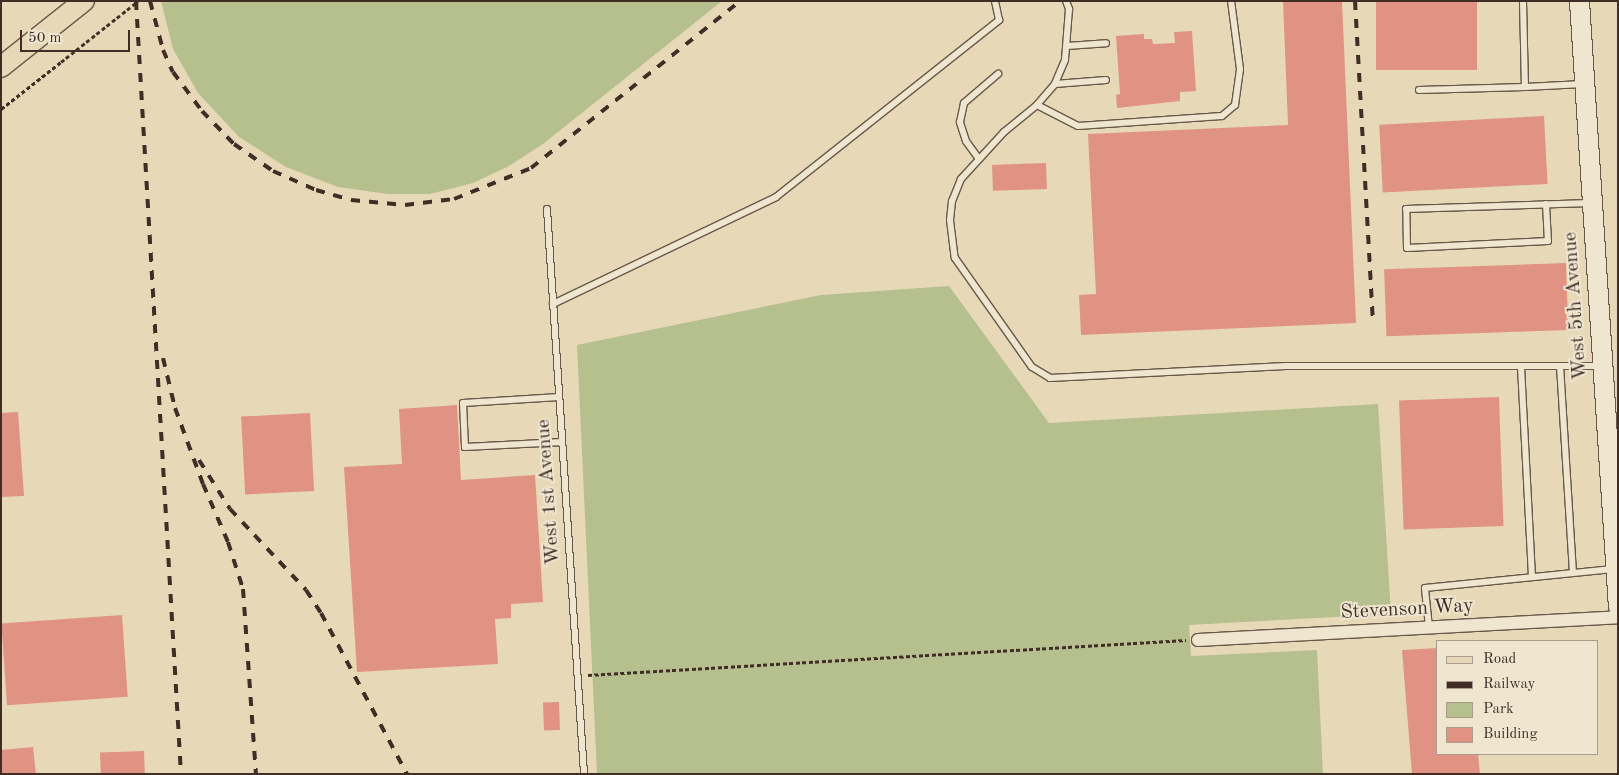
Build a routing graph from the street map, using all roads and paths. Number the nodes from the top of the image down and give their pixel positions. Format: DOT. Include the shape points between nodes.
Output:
graph roads {
  1 [pos="84,1"];
  2 [pos="138,1"];
  3 [pos="995,1"];
  4 [pos="1067,1"];
  5 [pos="1231,1"];
  6 [pos="1523,1"];
  7 [pos="1579,1"];
  8 [pos="1106,43"];
  9 [pos="1067,46"];
  10 [pos="1,67"];
  11 [pos="998,74"];
  12 [pos="1106,80"];
  13 [pos="1055,84"];
  14 [pos="1584,84"];
  15 [pos="1525,87"];
  16 [pos="1419,90"];
  17 [pos="1037,105"];
  18 [pos="1,109"];
  19 [pos="979,159"];
  20 [pos="1592,203"];
  21 [pos="1546,204"];
  22 [pos="547,209"];
  23 [pos="553,304"];
  24 [pos="1560,366"];
  25 [pos="1602,366"];
  26 [pos="1521,367"];
  27 [pos="559,397"];
  28 [pos="562,442"];
  29 [pos="1615,569"];
  30 [pos="1573,573"];
  31 [pos="1532,577"];
  32 [pos="1618,607"];
  33 [pos="1618,617"];
  34 [pos="1429,627"];
  35 [pos="1198,640"];
  36 [pos="577,675"];
  37 [pos="584,774"];
  1 -- 10 [label="main road"];
  2 -- 18 [label="path, bridge"];
  3 -- 23 [label="lane" via="999,20 776,197"];
  4 -- 9 [label="lane" via="1070,9"];
  5 -- 17 [label="lane" via="1240,69 1235,105 1222,116 1078,126"];
  6 -- 15 [label="lane"];
  7 -- 14 [label="street, West 5th Avenue"];
  8 -- 9 [label="lane"];
  9 -- 13 [label="lane"];
  11 -- 19 [label="lane" via="964,103 960,122 966,141"];
  12 -- 13 [label="lane"];
  13 -- 17 [label="lane"];
  14 -- 15 [label="lane"];
  14 -- 20 [label="street, West 5th Avenue"];
  15 -- 16 [label="lane"];
  17 -- 19 [label="lane" via="1004,132"];
  19 -- 26 [label="lane" via="961,179 952,201 950,238 955,258 1032,367 1050,378 1286,366"];
  20 -- 21 [label="lane"];
  20 -- 25 [label="street, West 5th Avenue"];
  21 -- 21 [label="lane" via="1406,209 1407,248 1548,241"];
  22 -- 23 [label="lane, West 1st Avenue"];
  23 -- 27 [label="lane, West 1st Avenue"];
  24 -- 25 [label="lane"];
  24 -- 26 [label="lane"];
  24 -- 30 [label="lane"];
  25 -- 29 [label="street, West 5th Avenue"];
  26 -- 31 [label="lane"];
  27 -- 28 [label="lane, West 1st Avenue"];
  27 -- 28 [label="lane" via="463,403 465,447"];
  28 -- 36 [label="lane, West 1st Avenue"];
  29 -- 30 [label="lane"];
  29 -- 32 [label="street, West 5th Avenue"];
  30 -- 31 [label="lane"];
  31 -- 34 [label="lane" via="1425,588"];
  33 -- 34 [label="street, Stevenson Way"];
  34 -- 35 [label="street, Stevenson Way"];
  35 -- 36 [label="path"];
  36 -- 37 [label="lane, West 1st Avenue"];
}
